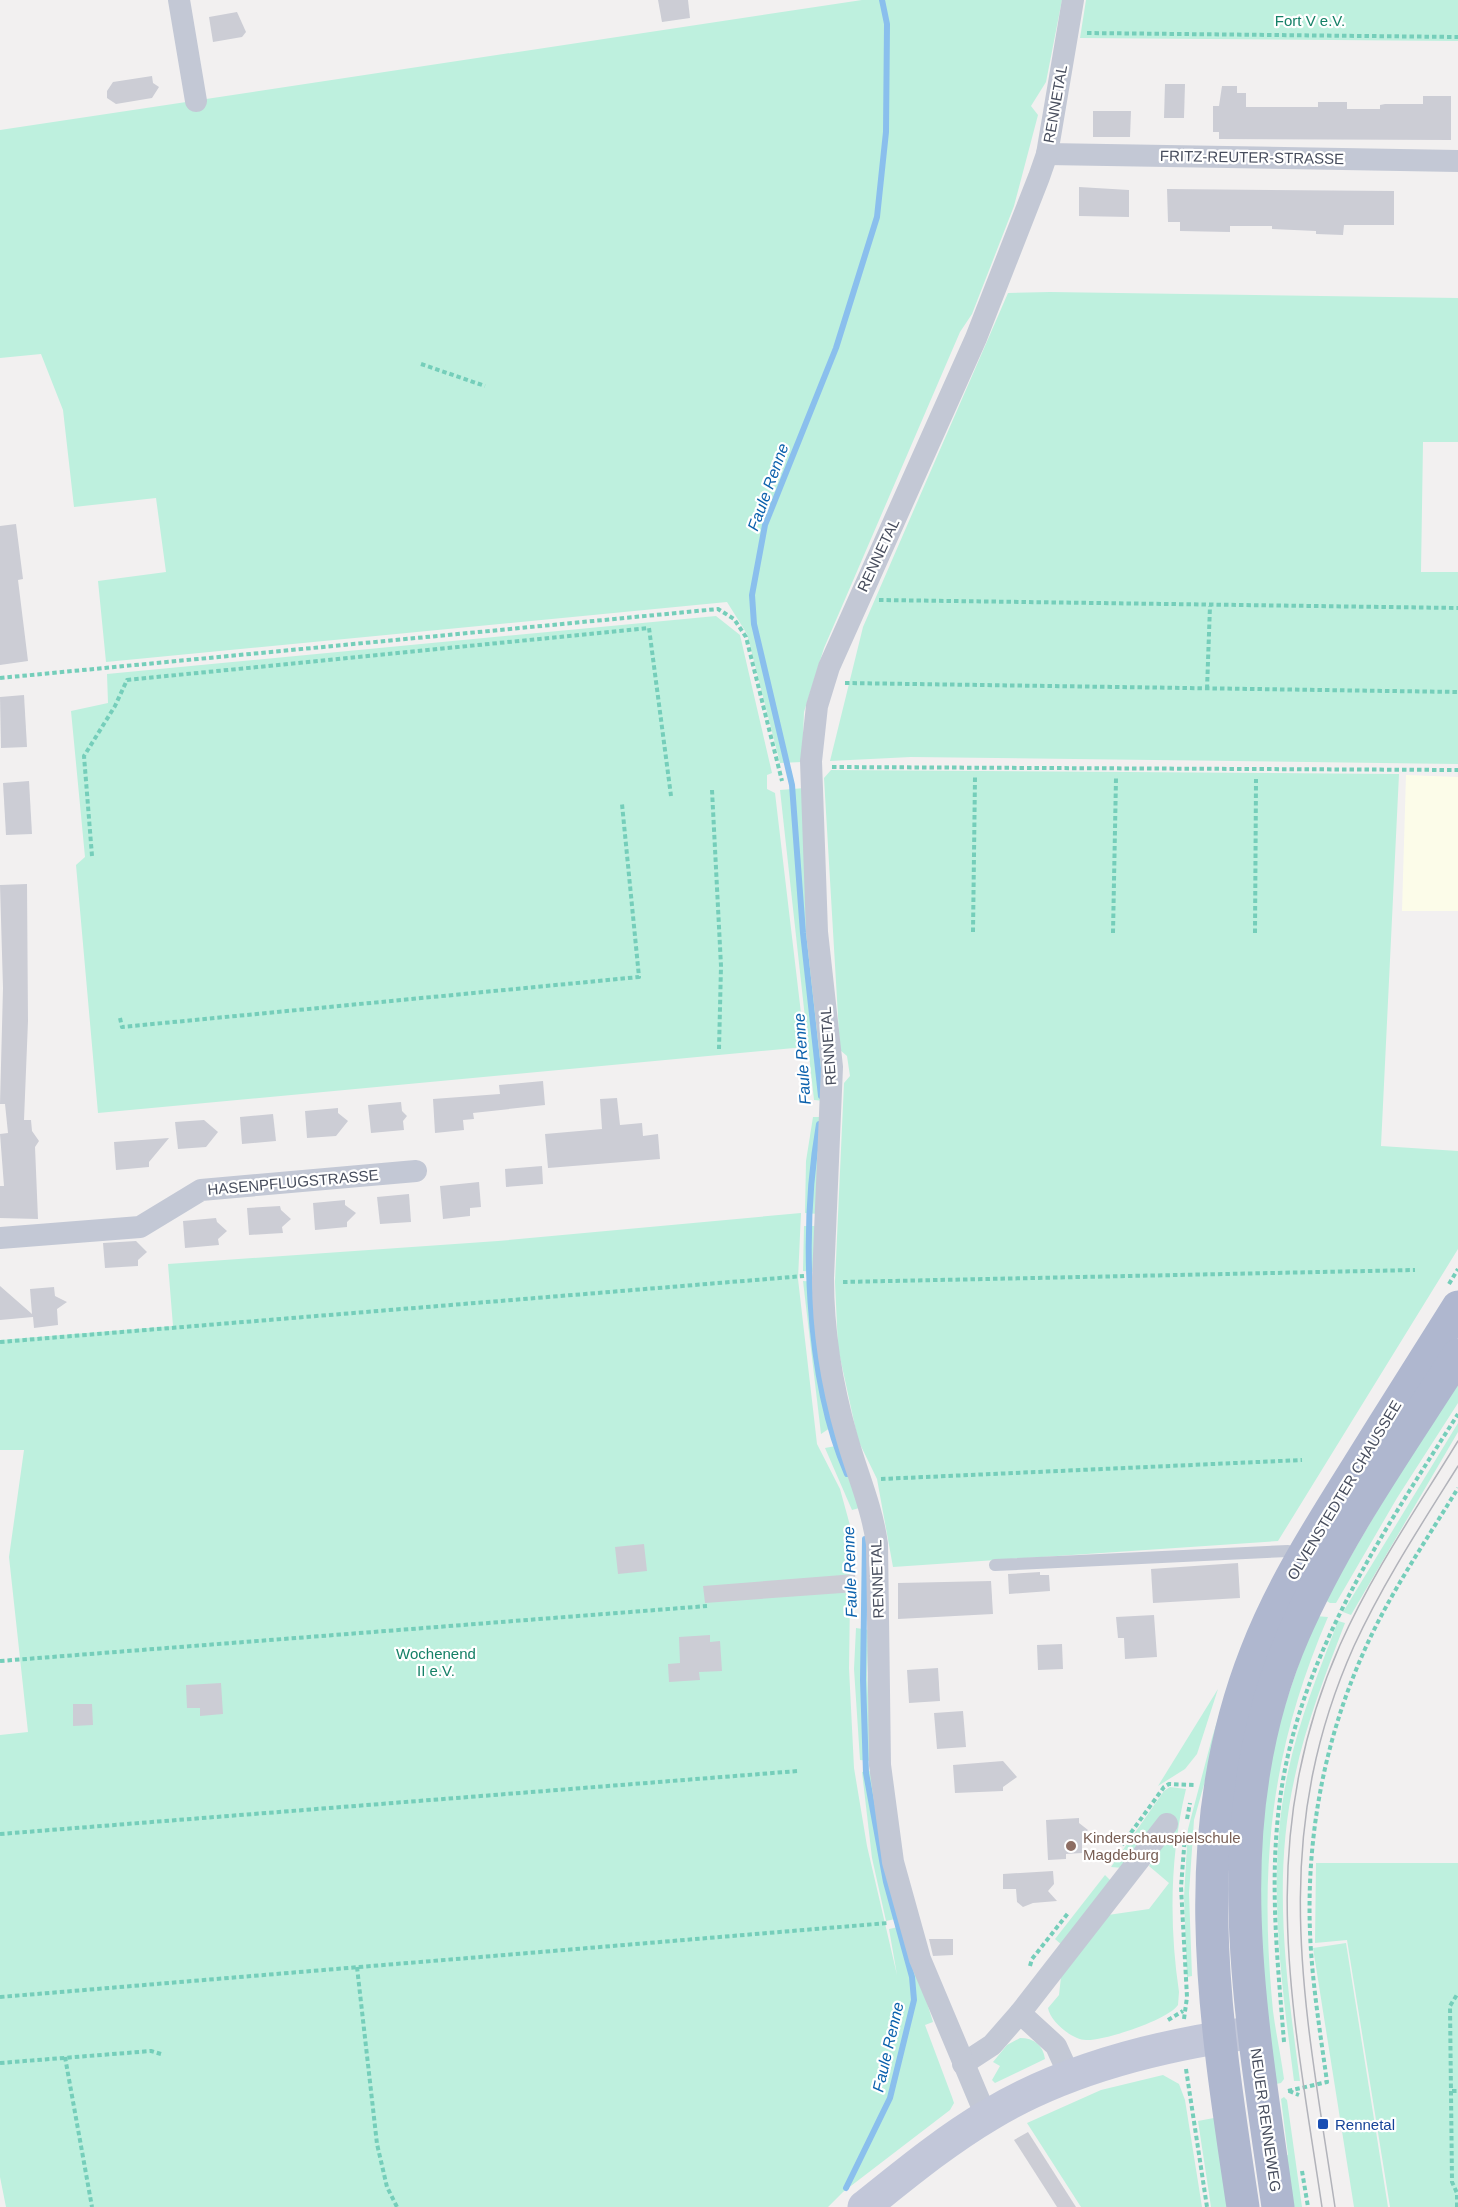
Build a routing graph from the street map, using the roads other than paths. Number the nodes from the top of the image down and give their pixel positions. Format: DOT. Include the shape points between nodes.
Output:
graph roads {
  1 [pos="179,0"];
  2 [pos="1074,0"];
  3 [pos="196,101"];
  4 [pos="1047,154"];
  5 [pos="1458,161"];
  6 [pos="416,1171"];
  7 [pos="0,1238"];
  8 [pos="1458,1307"];
  9 [pos="1458,1355"];
  10 [pos="1300,1559"];
  11 [pos="995,1565"];
  12 [pos="1167,1824"];
  13 [pos="1020,2013"];
  14 [pos="1253,2032"];
  15 [pos="1219,2037"];
  16 [pos="963,2064"];
  17 [pos="1070,2077"];
  18 [pos="986,2116"];
  19 [pos="872,2204"];
  20 [pos="1243,2207"];
  21 [pos="1278,2207"];
  1 -- 3 [label="street"];
  2 -- 4 [label="street, RENNETAL"];
  4 -- 5 [label="street, FRITZ-REUTER-STRASSE"];
  4 -- 16 [label="street, RENNETAL" via="976,338 829,667 814,724 811,778 817,932 832,1067 823,1278 826,1339 847,1437 877,1544 880,1765 893,1862 920,1959"];
  6 -- 7 [label="street, HASENPFLUGSTRASSE" via="201,1190 140,1227"];
  8 -- 10 [label="main road, OLVENSTEDTER CHAUSSEE"];
  9 -- 14 [label="main road, OLVENSTEDTER CHAUSSEE" via="1324,1571 1275,1683 1254,1763 1244,1854 1245,1938"];
  10 -- 11 [label="lane" via="1288,1551"];
  10 -- 15 [label="main road, OLVENSTEDTER CHAUSSEE" via="1255,1655 1228,1743 1219,1788 1210,1888"];
  12 -- 13 [label="street"];
  13 -- 16 [label="street" via="992,2045"];
  13 -- 17 [label="street" via="1056,2046"];
  14 -- 15 [label="street"];
  14 -- 21 [label="main road, NEUER RENNEWEG"];
  15 -- 17 [label="street" via="1132,2056"];
  15 -- 20 [label="main road"];
  16 -- 18 [label="street, RENNETAL"];
  17 -- 18 [label="street"];
  18 -- 19 [label="street"];
}
